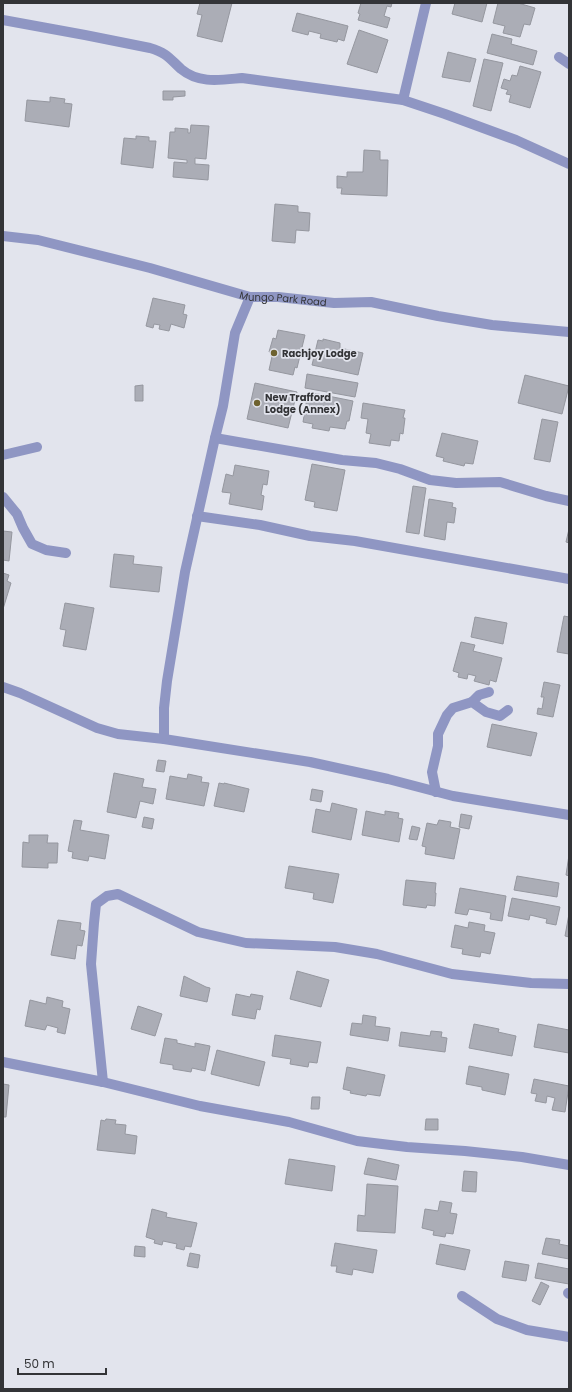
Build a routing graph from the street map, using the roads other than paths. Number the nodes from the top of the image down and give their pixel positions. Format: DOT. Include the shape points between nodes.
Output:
graph roads {
  1 [pos="426,3"];
  2 [pos="3,20"];
  3 [pos="559,57"];
  4 [pos="569,64"];
  5 [pos="403,100"];
  6 [pos="569,164"];
  7 [pos="3,236"];
  8 [pos="250,297"];
  9 [pos="569,332"];
  10 [pos="215,438"];
  11 [pos="37,447"];
  12 [pos="3,455"];
  13 [pos="3,498"];
  14 [pos="569,501"];
  15 [pos="197,516"];
  16 [pos="66,553"];
  17 [pos="569,579"];
  18 [pos="3,687"];
  19 [pos="489,692"];
  20 [pos="472,702"];
  21 [pos="508,710"];
  22 [pos="164,740"];
  23 [pos="436,792"];
  24 [pos="569,815"];
  25 [pos="569,984"];
  26 [pos="3,1062"];
  27 [pos="103,1082"];
  28 [pos="569,1165"];
  29 [pos="462,1296"];
  30 [pos="569,1338"];
  1 -- 5 [label="street"];
  2 -- 5 [label="street" via="150,48 160,51 182,70 203,80 242,78"];
  3 -- 4 [label="street"];
  5 -- 6 [label="street" via="516,140"];
  7 -- 8 [label="street, Mungo Park Road" via="38,240 150,268"];
  8 -- 9 [label="street, Mungo Park Road" via="334,303 371,302 492,325"];
  8 -- 10 [label="street" via="236,333"];
  10 -- 14 [label="street" via="342,460 376,463 430,480 500,482"];
  10 -- 15 [label="street"];
  11 -- 12 [label="street"];
  13 -- 16 [label="street" via="18,514 32,544 46,550"];
  15 -- 17 [label="street"];
  15 -- 22 [label="street" via="167,681"];
  18 -- 22 [label="street" via="97,728 118,734"];
  19 -- 20 [label="street" via="479,695"];
  20 -- 21 [label="street" via="486,712 500,716"];
  20 -- 23 [label="street" via="453,708 438,734 432,772"];
  22 -- 23 [label="street" via="310,762"];
  23 -- 24 [label="street"];
  25 -- 27 [label="street" via="531,983 452,974 377,954 335,947 246,943 198,932 118,894 107,896 96,904 91,964"];
  26 -- 27 [label="street"];
  27 -- 28 [label="street" via="200,1106 289,1122 357,1141 522,1157"];
  29 -- 30 [label="street" via="497,1319 527,1330"];
}
